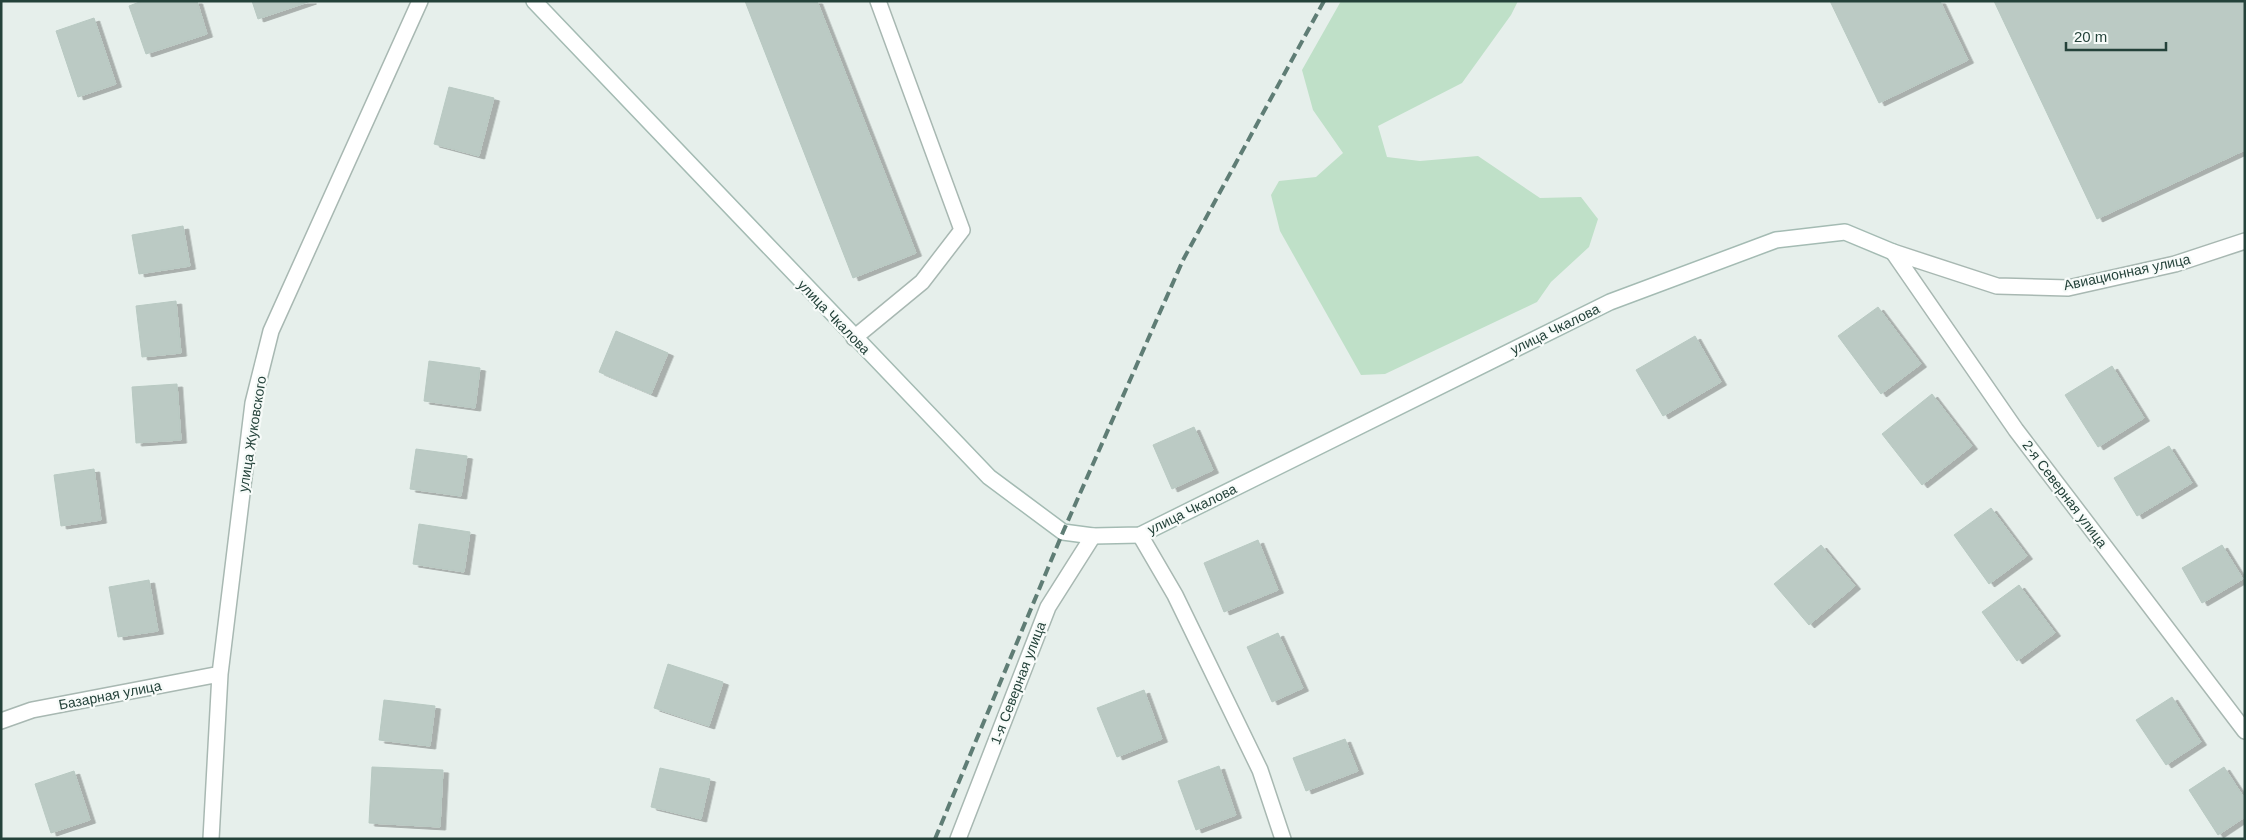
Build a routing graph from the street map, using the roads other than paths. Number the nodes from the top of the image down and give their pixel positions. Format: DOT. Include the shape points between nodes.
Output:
graph roads {
  1 [pos="420,1"];
  2 [pos="534,1"];
  3 [pos="878,1"];
  4 [pos="2245,241"];
  5 [pos="1893,252"];
  6 [pos="854,338"];
  7 [pos="1140,535"];
  8 [pos="1093,536"];
  9 [pos="220,674"];
  10 [pos="1,721"];
  11 [pos="2245,731"];
  12 [pos="211,839"];
  13 [pos="958,839"];
  14 [pos="1283,839"];
  1 -- 9 [label="street, улица Жуковского" via="271,332 253,403"];
  2 -- 6 [label="street, улица Чкалова"];
  3 -- 6 [label="street" via="962,230 922,282"];
  4 -- 5 [label="street, Авиационная улица" via="2175,264 2068,288 1997,286"];
  5 -- 7 [label="street, улица Чкалова" via="1845,232 1776,240 1610,302"];
  5 -- 11 [label="street, 2-я Северная улица" via="2016,430"];
  6 -- 8 [label="street, улица Чкалова" via="989,477 1063,532"];
  7 -- 8 [label="street, улица Чкалова"];
  7 -- 14 [label="street" via="1175,595 1260,770"];
  8 -- 13 [label="street, 1-я Северная улица" via="1048,607"];
  9 -- 10 [label="street, Базарная улица" via="32,710"];
  9 -- 12 [label="street, улица Жуковского"];
}
